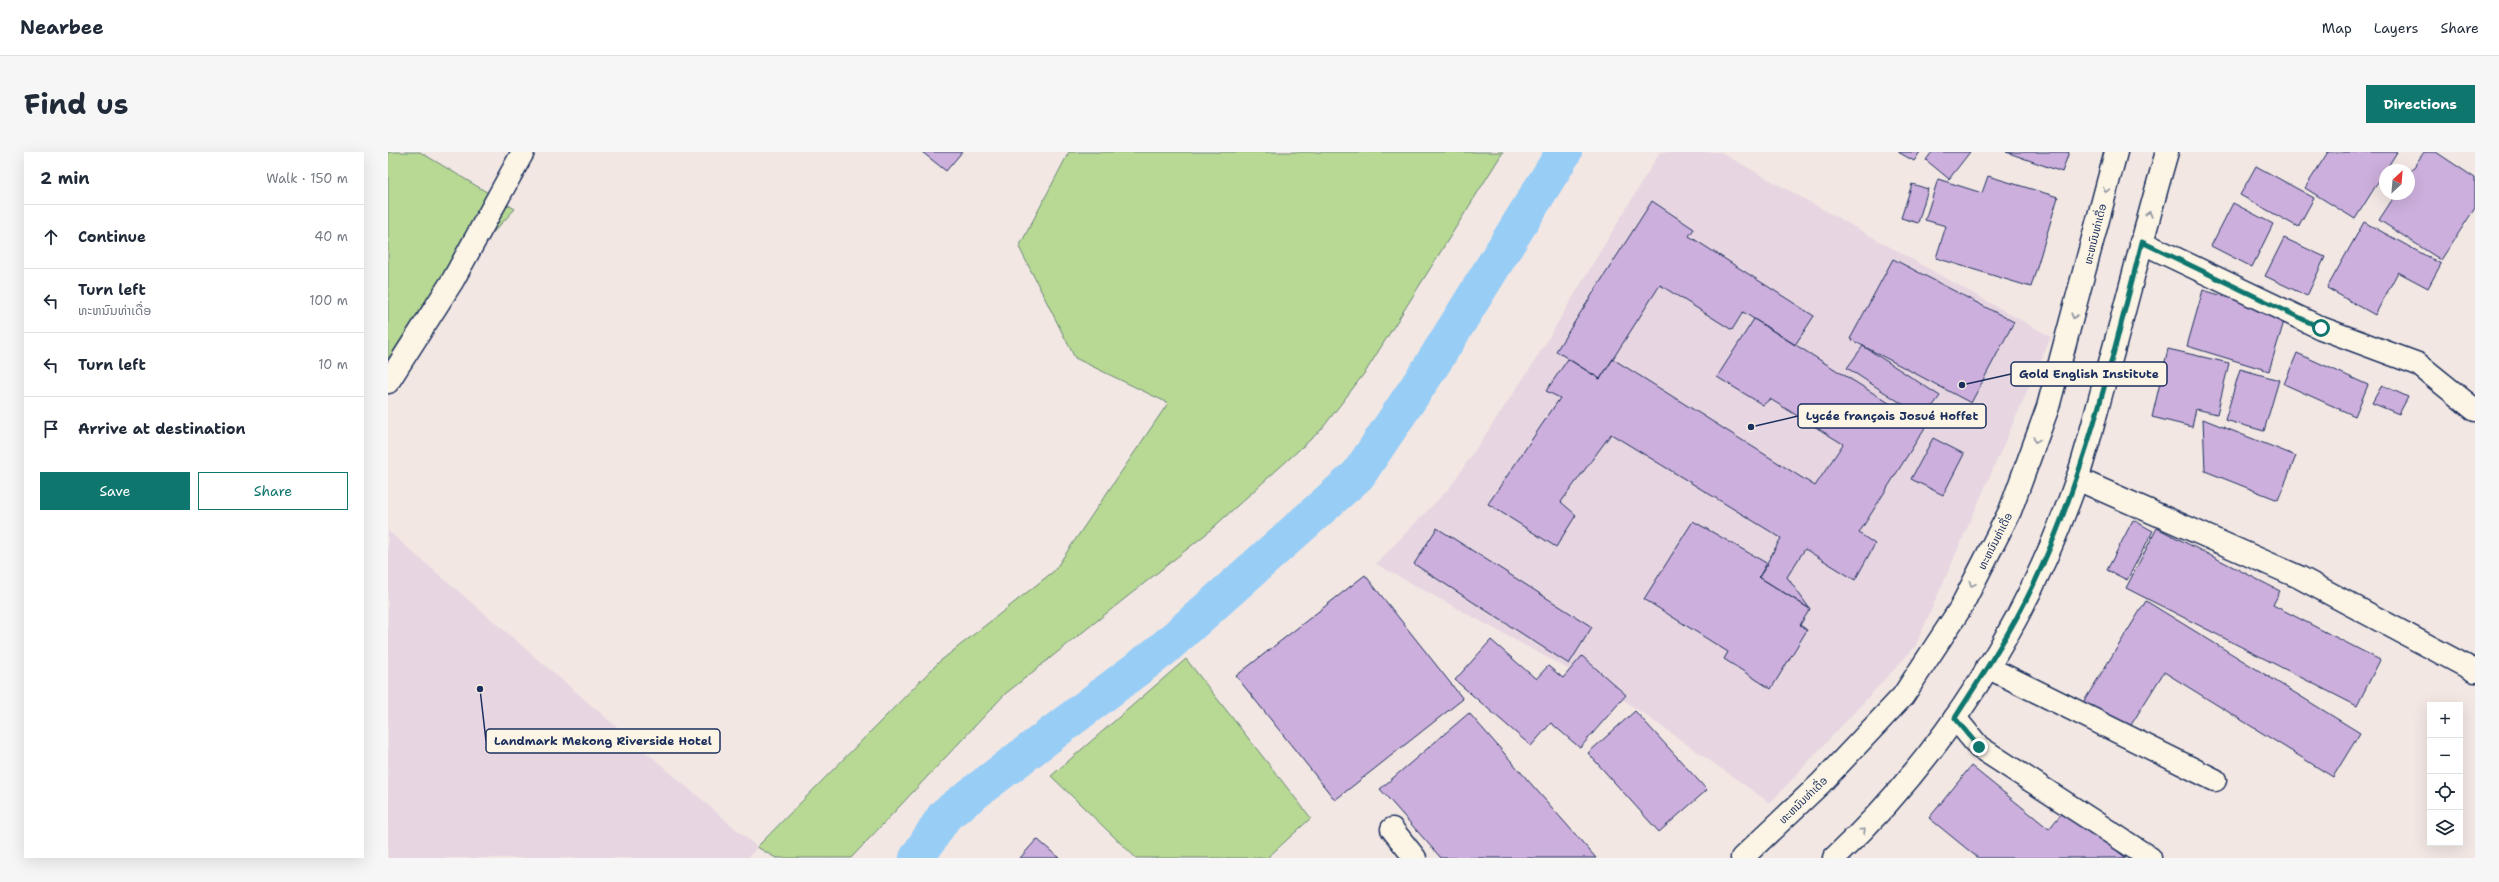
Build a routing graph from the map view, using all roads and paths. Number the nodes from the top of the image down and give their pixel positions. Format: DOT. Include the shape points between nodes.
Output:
graph roads {
  1 [pos="523,152"];
  2 [pos="2116,152"];
  3 [pos="2166,152"];
  4 [pos="2142,242"];
  5 [pos="388,382"];
  6 [pos="2475,410"];
  7 [pos="2077,479"];
  8 [pos="1987,667"];
  9 [pos="2475,671"];
  10 [pos="1955,718"];
  11 [pos="2215,780"];
  12 [pos="1392,829"];
  13 [pos="1415,858"];
  14 [pos="1742,858"];
  15 [pos="1834,858"];
  16 [pos="2150,858"];
  1 -- 5 [label="main road" via="453,280"];
  2 -- 14 [label="main road, ທະຫນົນທ່າເດື່ອ, one-way" via="2048,407 2010,511 1960,608 1903,696 1821,783"];
  4 -- 3 [label="main road, one-way"];
  4 -- 6 [label="main road" via="2321,328 2418,364"];
  4 -- 7 [label="main road"];
  7 -- 8 [label="main road" via="2042,566 2011,629"];
  7 -- 9 [label="main road" via="2299,577"];
  8 -- 10 [label="main road"];
  8 -- 11 [label="main road"];
  15 -- 10 [label="main road, one-way" via="1872,822 1946,733"];
  10 -- 16 [label="main road" via="1979,747"];
  12 -- 13 [label="main road"];
}
